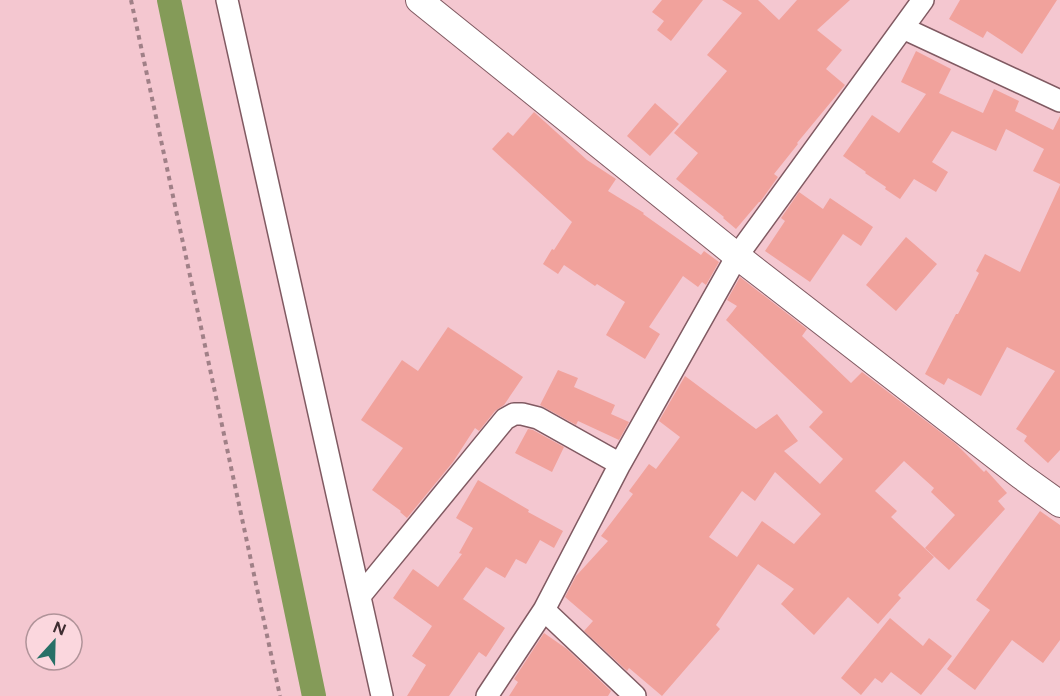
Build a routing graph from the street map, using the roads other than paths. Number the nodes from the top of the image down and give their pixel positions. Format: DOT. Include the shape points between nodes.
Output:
graph roads {
  1 [pos="227,0"];
  2 [pos="923,0"];
  3 [pos="429,3"];
  4 [pos="903,28"];
  5 [pos="1060,102"];
  6 [pos="737,256"];
  7 [pos="620,464"];
  8 [pos="1060,504"];
  9 [pos="360,596"];
  10 [pos="544,610"];
  11 [pos="382,696"];
  12 [pos="487,696"];
  13 [pos="634,696"];
  1 -- 9 [label="street"];
  2 -- 4 [label="street"];
  3 -- 6 [label="street"];
  4 -- 5 [label="street"];
  4 -- 6 [label="street"];
  6 -- 7 [label="street"];
  6 -- 8 [label="street"];
  7 -- 9 [label="street" via="538,418 514,414 505,419"];
  7 -- 10 [label="street"];
  9 -- 11 [label="street"];
  10 -- 12 [label="street"];
  10 -- 13 [label="street"];
}
